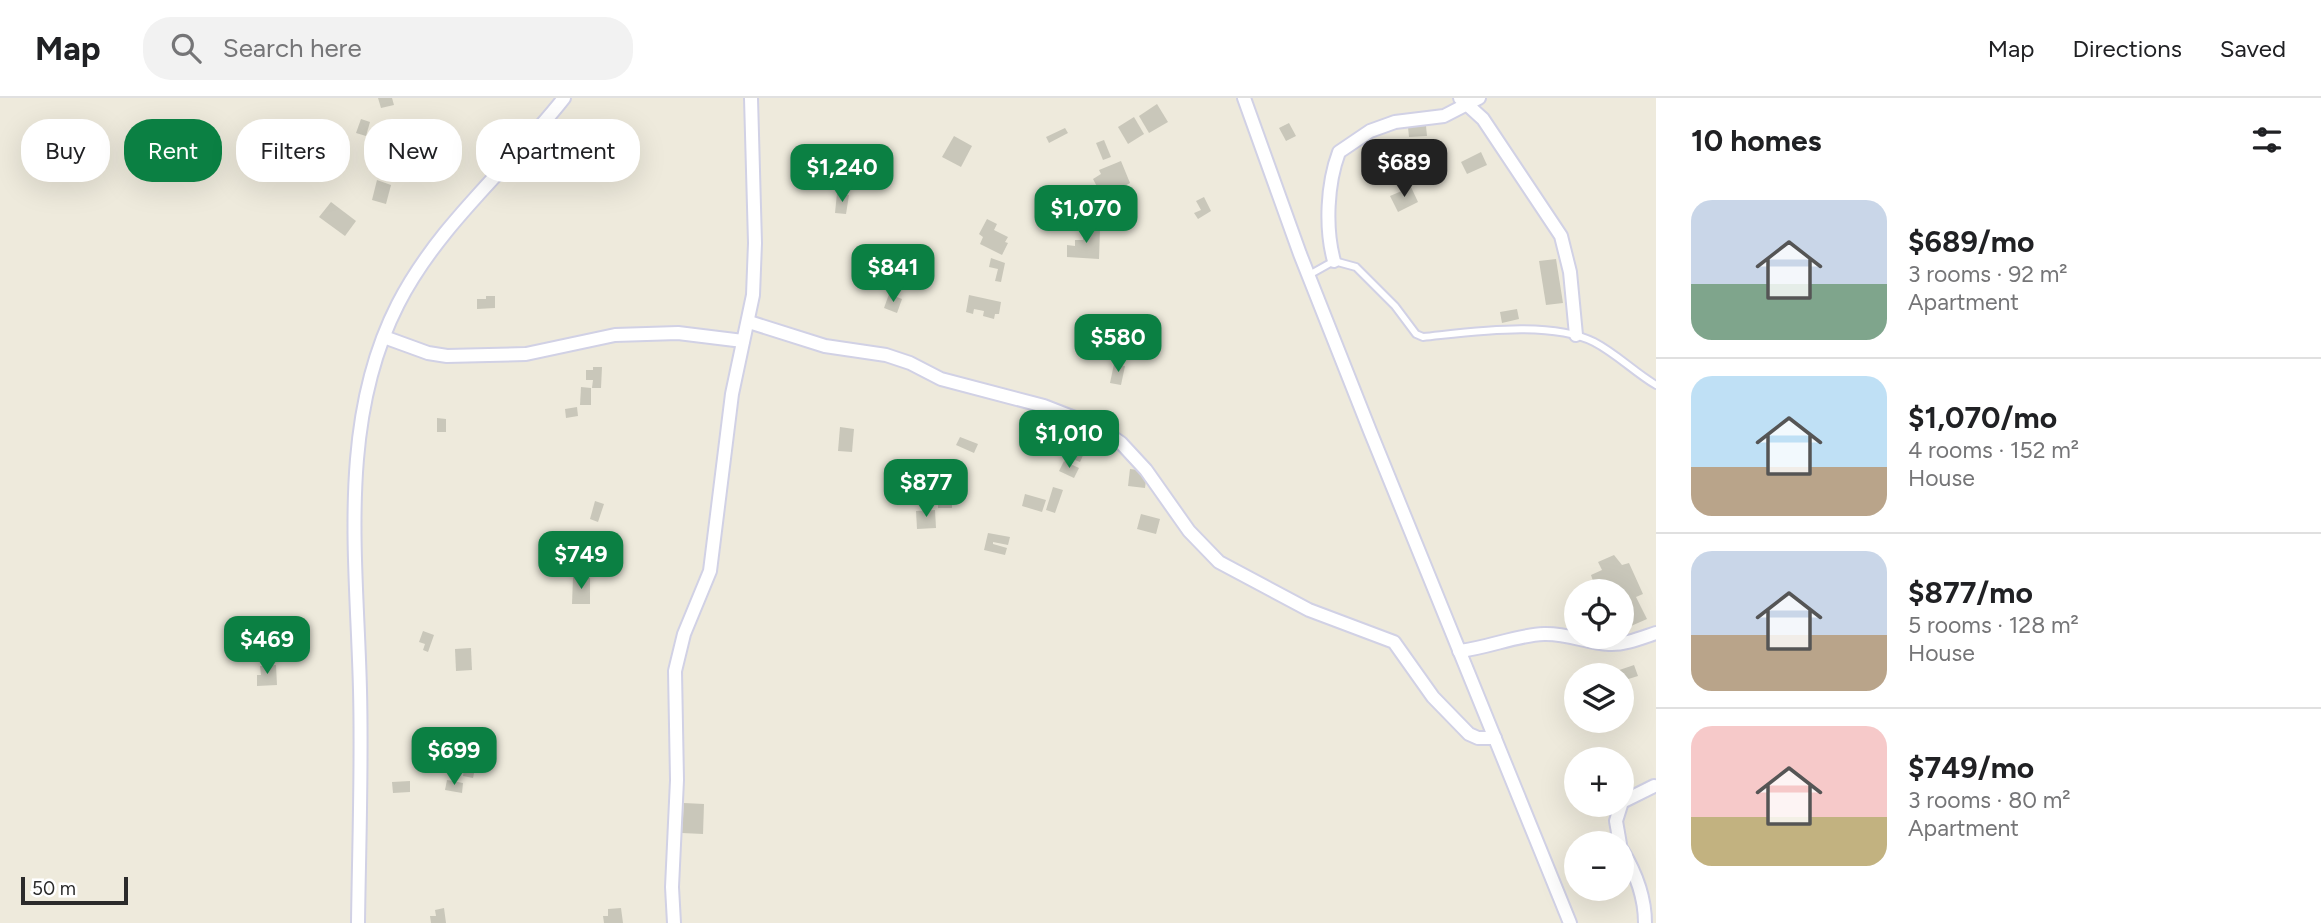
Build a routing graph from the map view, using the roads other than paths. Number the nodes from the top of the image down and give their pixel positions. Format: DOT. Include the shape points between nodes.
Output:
graph roads {
  1 [pos="564,98"];
  2 [pos="751,98"];
  3 [pos="1244,98"];
  4 [pos="1469,100"];
  5 [pos="1334,261"];
  6 [pos="1309,275"];
  7 [pos="749,322"];
  8 [pos="1576,335"];
  9 [pos="384,337"];
  10 [pos="743,341"];
  11 [pos="1656,386"];
  12 [pos="1656,633"];
  13 [pos="1459,651"];
  14 [pos="1495,738"];
  15 [pos="1654,786"];
  16 [pos="1634,797"];
  17 [pos="1634,872"];
  18 [pos="358,923"];
  19 [pos="674,923"];
  20 [pos="1570,923"];
  21 [pos="1645,923"];
  1 -- 9 [label="street" via="430,248"];
  2 -- 7 [label="street" via="755,243"];
  3 -- 6 [label="street"];
  4 -- 5 [label="street" via="1444,116 1395,122 1370,131 1339,152 1327,216"];
  4 -- 8 [label="street" via="1561,236 1570,272"];
  5 -- 6 [label="lane"];
  5 -- 8 [label="lane" via="1356,267 1423,337 1523,329"];
  6 -- 13 [label="street"];
  7 -- 10 [label="street"];
  7 -- 14 [label="street" via="825,346 886,355 941,379 1044,406 1098,426 1146,470 1189,531 1219,562 1309,610 1394,642 1433,697 1462,727 1478,738"];
  8 -- 11 [label="lane" via="1594,342"];
  9 -- 10 [label="street" via="447,356 526,354 615,335 678,333"];
  9 -- 18 [label="street" via="371,369 357,436 362,793"];
  10 -- 19 [label="street" via="710,571 684,634 675,671"];
  12 -- 13 [label="street" via="1608,644 1544,634"];
  13 -- 14 [label="street"];
  14 -- 20 [label="street"];
  15 -- 16 [label="street"];
  17 -- 21 [label="street" via="1644,900"];
}
